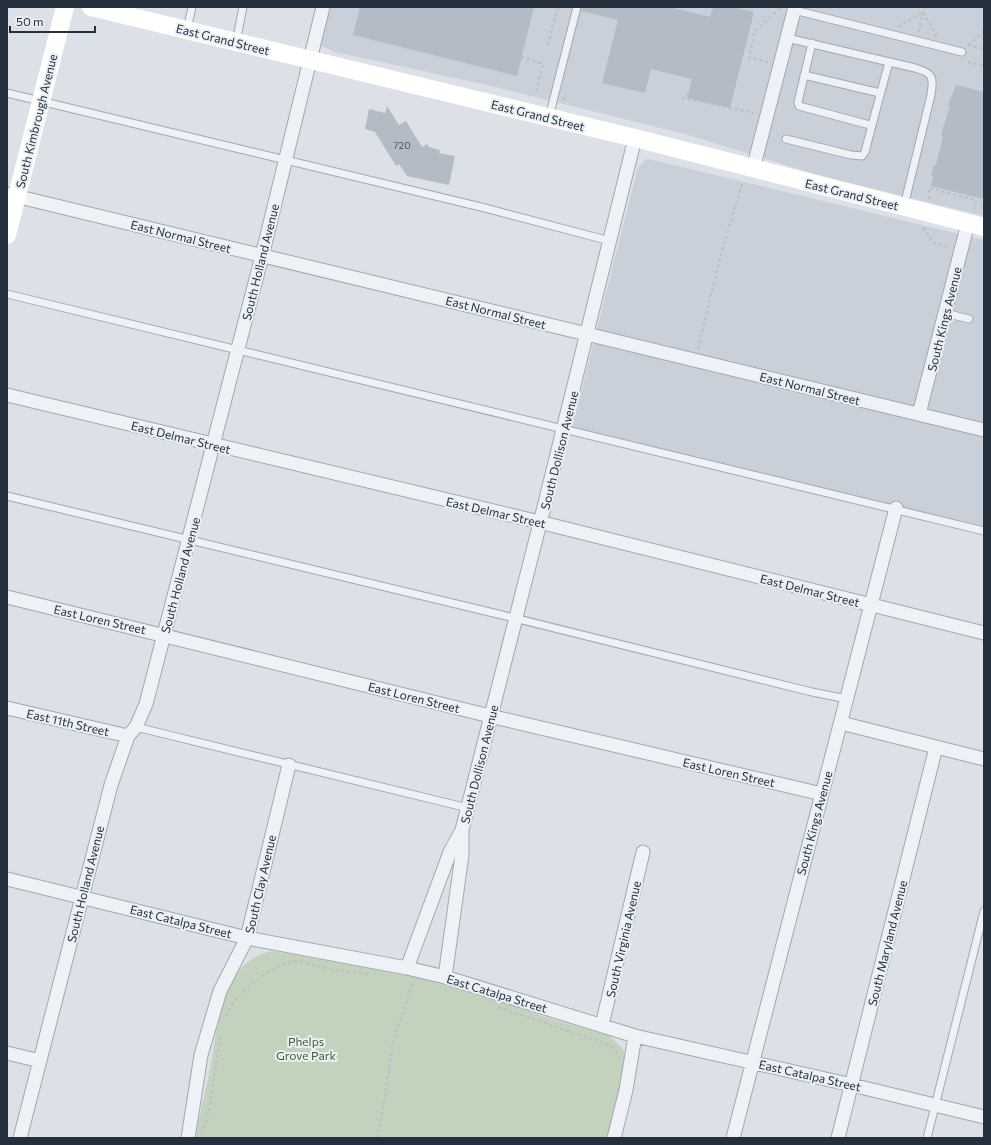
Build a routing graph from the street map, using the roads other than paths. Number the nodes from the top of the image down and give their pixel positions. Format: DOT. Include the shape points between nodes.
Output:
graph roads {
  1 [pos="65,7"];
  2 [pos="91,7"];
  3 [pos="192,7"];
  4 [pos="243,7"];
  5 [pos="322,7"];
  6 [pos="577,7"];
  7 [pos="788,8"];
  8 [pos="187,30"];
  9 [pos="787,38"];
  10 [pos="236,43"];
  11 [pos="812,43"];
  12 [pos="962,52"];
  13 [pos="310,60"];
  14 [pos="889,62"];
  15 [pos="804,75"];
  16 [pos="7,93"];
  17 [pos="880,93"];
  18 [pos="40,102"];
  19 [pos="549,118"];
  20 [pos="872,125"];
  21 [pos="635,138"];
  22 [pos="786,139"];
  23 [pos="286,160"];
  24 [pos="753,169"];
  25 [pos="12,195"];
  26 [pos="904,207"];
  27 [pos="975,220"];
  28 [pos="7,235"];
  29 [pos="610,241"];
  30 [pos="262,256"];
  31 [pos="7,294"];
  32 [pos="945,313"];
  33 [pos="969,319"];
  34 [pos="587,334"];
  35 [pos="238,349"];
  36 [pos="7,395"];
  37 [pos="919,414"];
  38 [pos="564,429"];
  39 [pos="984,430"];
  40 [pos="214,445"];
  41 [pos="7,496"];
  42 [pos="896,508"];
  43 [pos="540,523"];
  44 [pos="984,531"];
  45 [pos="189,540"];
  46 [pos="7,597"];
  47 [pos="871,606"];
  48 [pos="516,618"];
  49 [pos="984,633"];
  50 [pos="164,634"];
  51 [pos="847,699"];
  52 [pos="7,708"];
  53 [pos="490,716"];
  54 [pos="841,723"];
  55 [pos="132,731"];
  56 [pos="936,747"];
  57 [pos="984,759"];
  58 [pos="289,765"];
  59 [pos="822,794"];
  60 [pos="468,808"];
  61 [pos="462,830"];
  62 [pos="643,852"];
  63 [pos="7,879"];
  64 [pos="82,897"];
  65 [pos="984,911"];
  66 [pos="247,938"];
  67 [pos="407,974"];
  68 [pos="445,977"];
  69 [pos="602,1025"];
  70 [pos="635,1036"];
  71 [pos="7,1053"];
  72 [pos="40,1061"];
  73 [pos="752,1062"];
  74 [pos="852,1085"];
  75 [pos="935,1105"];
  76 [pos="984,1117"];
  77 [pos="20,1138"];
  78 [pos="188,1138"];
  79 [pos="614,1138"];
  80 [pos="733,1138"];
  81 [pos="838,1138"];
  82 [pos="927,1138"];
  1 -- 18 [label="main road, South Kimbrough Avenue"];
  2 -- 8 [label="main road, East Grand Street"];
  3 -- 8 [label="lane"];
  4 -- 10 [label="lane"];
  5 -- 13 [label="street, South Holland Avenue"];
  6 -- 19 [label="lane"];
  7 -- 9 [label="street"];
  7 -- 12 [label="lane"];
  8 -- 10 [label="main road, East Grand Street"];
  9 -- 11 [label="lane"];
  9 -- 24 [label="street"];
  10 -- 13 [label="main road, East Grand Street"];
  11 -- 14 [label="lane"];
  11 -- 15 [label="lane"];
  13 -- 19 [label="main road, East Grand Street"];
  13 -- 23 [label="street, South Holland Avenue"];
  14 -- 17 [label="lane"];
  14 -- 26 [label="lane" via="925,70 933,81"];
  15 -- 17 [label="lane"];
  15 -- 20 [label="lane" via="799,106"];
  16 -- 18 [label="lane"];
  17 -- 20 [label="lane"];
  18 -- 23 [label="lane"];
  18 -- 25 [label="main road, South Kimbrough Avenue"];
  19 -- 21 [label="main road, East Grand Street"];
  20 -- 22 [label="lane" via="862,156"];
  21 -- 24 [label="main road, East Grand Street"];
  21 -- 29 [label="street, South Dollison Avenue"];
  23 -- 29 [label="lane"];
  23 -- 30 [label="street, South Holland Avenue"];
  24 -- 26 [label="main road, East Grand Street"];
  25 -- 28 [label="main road, South Kimbrough Avenue"];
  25 -- 30 [label="street, East Normal Street"];
  26 -- 27 [label="main road, East Grand Street"];
  27 -- 32 [label="street, South Kings Avenue"];
  29 -- 34 [label="street, South Dollison Avenue"];
  30 -- 34 [label="street, East Normal Street"];
  30 -- 35 [label="street, South Holland Avenue"];
  31 -- 35 [label="lane"];
  32 -- 33 [label="lane"];
  32 -- 37 [label="street, South Kings Avenue"];
  34 -- 37 [label="street, East Normal Street"];
  34 -- 38 [label="street, South Dollison Avenue"];
  35 -- 38 [label="lane"];
  35 -- 40 [label="street, South Holland Avenue"];
  36 -- 40 [label="street, East Delmar Street"];
  37 -- 39 [label="street, East Normal Street"];
  38 -- 42 [label="lane"];
  38 -- 43 [label="street, South Dollison Avenue"];
  40 -- 43 [label="street, East Delmar Street"];
  40 -- 45 [label="street, South Holland Avenue"];
  41 -- 45 [label="lane"];
  42 -- 44 [label="lane"];
  42 -- 47 [label="street, South Kings Avenue"];
  43 -- 47 [label="street, East Delmar Street"];
  43 -- 48 [label="street, South Dollison Avenue"];
  45 -- 48 [label="lane"];
  45 -- 50 [label="street, South Holland Avenue"];
  46 -- 50 [label="street, East Loren Street"];
  47 -- 49 [label="street, East Delmar Street"];
  47 -- 51 [label="street, South Kings Avenue"];
  48 -- 51 [label="lane"];
  48 -- 53 [label="street, South Dollison Avenue"];
  50 -- 53 [label="street, East Loren Street"];
  50 -- 55 [label="street, South Holland Avenue" via="146,704"];
  51 -- 54 [label="street, South Kings Avenue"];
  52 -- 55 [label="street, East 11th Street"];
  53 -- 59 [label="street, East Loren Street"];
  53 -- 60 [label="street, South Dollison Avenue"];
  54 -- 56 [label="street"];
  54 -- 59 [label="street, South Kings Avenue"];
  55 -- 58 [label="lane"];
  55 -- 64 [label="street, South Holland Avenue" via="111,785"];
  56 -- 57 [label="street"];
  56 -- 74 [label="street, South Maryland Avenue"];
  58 -- 60 [label="lane"];
  58 -- 66 [label="street, South Clay Avenue"];
  59 -- 73 [label="street, South Kings Avenue"];
  60 -- 61 [label="street, South Dollison Avenue"];
  61 -- 67 [label="street, South Dollison Avenue" via="450,852"];
  61 -- 68 [label="street, South Dollison Avenue" via="462,855"];
  62 -- 69 [label="street, South Virginia Avenue"];
  63 -- 64 [label="street, East Catalpa Street"];
  64 -- 66 [label="street, East Catalpa Street"];
  64 -- 72 [label="street, South Holland Avenue"];
  65 -- 75 [label="lane"];
  66 -- 67 [label="street, East Catalpa Street"];
  66 -- 78 [label="street, South Clay Avenue" via="220,991 202,1055"];
  67 -- 68 [label="street, East Catalpa Street"];
  68 -- 69 [label="street, East Catalpa Street"];
  69 -- 70 [label="street, East Catalpa Street"];
  70 -- 73 [label="street, East Catalpa Street"];
  70 -- 79 [label="street" via="626,1090"];
  71 -- 72 [label="street"];
  72 -- 77 [label="street, South Holland Avenue"];
  73 -- 74 [label="street, East Catalpa Street"];
  73 -- 80 [label="street, South Kings Avenue"];
  74 -- 75 [label="street, East Catalpa Street"];
  74 -- 81 [label="street, South Maryland Avenue"];
  75 -- 76 [label="street, East Catalpa Street"];
  75 -- 82 [label="lane"];
}
